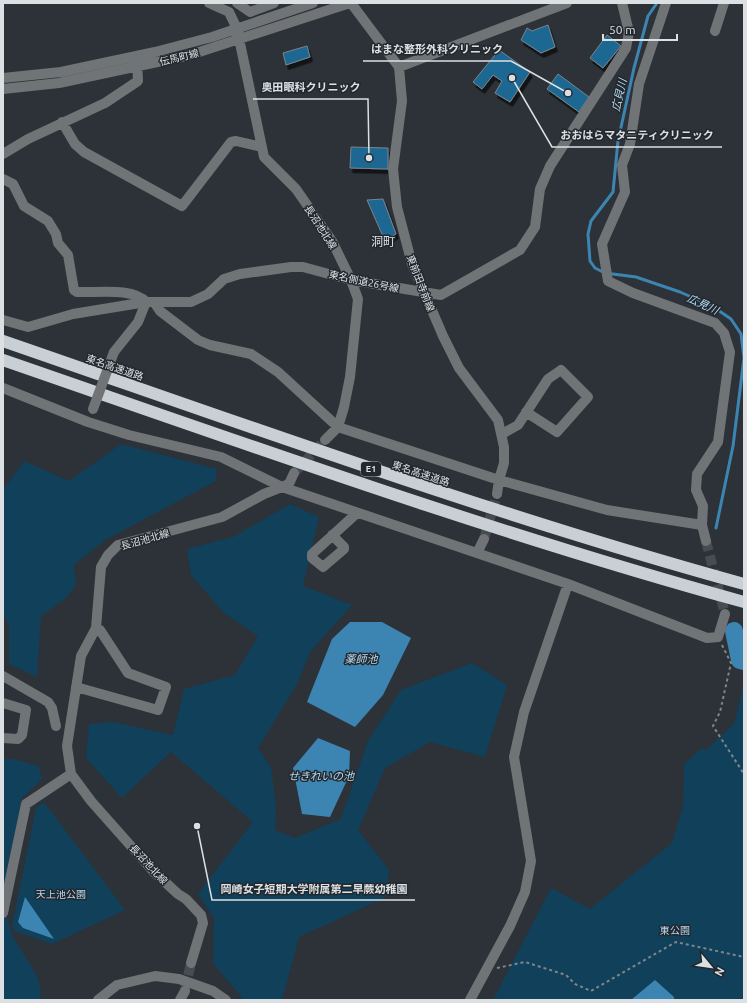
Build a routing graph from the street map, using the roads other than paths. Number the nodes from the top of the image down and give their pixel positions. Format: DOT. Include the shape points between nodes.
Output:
graph roads {
  1 [pos="209,3"];
  2 [pos="237,3"];
  3 [pos="274,3"];
  4 [pos="313,3"];
  5 [pos="351,3"];
  6 [pos="567,3"];
  7 [pos="622,3"];
  8 [pos="666,3"];
  9 [pos="724,3"];
  10 [pos="284,7"];
  11 [pos="714,31"];
  12 [pos="238,34"];
  13 [pos="136,56"];
  14 [pos="139,66"];
  15 [pos="399,67"];
  16 [pos="3,78"];
  17 [pos="3,89"];
  18 [pos="62,122"];
  19 [pos="262,148"];
  20 [pos="3,154"];
  21 [pos="3,179"];
  22 [pos="351,280"];
  23 [pos="424,292"];
  24 [pos="150,302"];
  25 [pos="3,320"];
  26 [pos="3,341"];
  27 [pos="3,360"];
  28 [pos="3,388"];
  29 [pos="526,412"];
  30 [pos="88,422"];
  31 [pos="338,427"];
  32 [pos="502,434"];
  33 [pos="325,440"];
  34 [pos="294,473"];
  35 [pos="499,480"];
  36 [pos="282,487"];
  37 [pos="497,494"];
  38 [pos="357,513"];
  39 [pos="702,526"];
  40 [pos="332,535"];
  41 [pos="484,539"];
  42 [pos="706,541"];
  43 [pos="477,553"];
  44 [pos="568,584"];
  45 [pos="744,584"];
  46 [pos="744,602"];
  47 [pos="725,614"];
  48 [pos="96,628"];
  49 [pos="3,676"];
  50 [pos="76,687"];
  51 [pos="3,703"];
  52 [pos="56,726"];
  53 [pos="3,738"];
  54 [pos="71,774"];
  55 [pos="3,913"];
  56 [pos="191,963"];
  57 [pos="98,1000"];
  58 [pos="226,1000"];
  59 [pos="470,1000"];
  1 -- 12 [label="street, 長沼池北線" via="229,12"];
  2 -- 3 [label="street" via="250,12"];
  4 -- 10 [label="street, 伝馬町線"];
  5 -- 12 [label="street, 伝馬町線"];
  5 -- 15 [label="street"];
  6 -- 15 [label="street"];
  7 -- 23 [label="street, 東名側道26号線" via="629,32 626,48 550,166 540,189 535,227 520,250 441,295"];
  8 -- 39 [label="street" via="639,84 630,144 622,165 625,192 602,244 608,281 633,293 715,323 724,333 730,352 718,442 697,474 696,490 703,506"];
  9 -- 11 [label="street"];
  10 -- 12 [label="street, 伝馬町線"];
  12 -- 13 [label="street, 伝馬町線"];
  12 -- 14 [label="street, 伝馬町線" via="190,55"];
  12 -- 19 [label="street, 長沼池北線"];
  13 -- 14 [label="street"];
  13 -- 16 [label="street, 伝馬町線" via="61,72"];
  14 -- 17 [label="street, 伝馬町線" via="59,83"];
  14 -- 18 [label="street" via="138,81 105,103"];
  15 -- 23 [label="street, 東前田寺前線" via="402,101 393,169 397,207 412,264"];
  18 -- 19 [label="street" via="75,144 84,152 182,206 231,142"];
  18 -- 20 [label="street"];
  19 -- 22 [label="street, 長沼池北線" via="264,157 296,189 332,242"];
  21 -- 24 [label="street" via="13,184 24,206 48,221 58,243 68,255 74,290 131,293"];
  22 -- 23 [label="street, 東名側道26号線"];
  22 -- 24 [label="street, 東名側道26号線" via="303,267 291,267 240,274 224,279 208,294 192,302"];
  22 -- 31 [label="street, 長沼池北線" via="358,299 350,377"];
  23 -- 32 [label="street, 東前田寺前線" via="459,368 498,420"];
  24 -- 25 [label="street, 東名側道26号線" via="73,314 28,327"];
  24 -- 30 [label="street, bridge" via="114,352"];
  24 -- 31 [label="street" via="198,340 251,354 278,372"];
  26 -- 45 [label="highway, 東名高速道路 / E1" via="420,486"];
  27 -- 46 [label="highway, E1" via="414,502 588,558"];
  28 -- 30 [label="street"];
  29 -- 29 [label="street" via="558,432 588,397 561,370 548,379"];
  29 -- 32 [label="street" via="518,425"];
  30 -- 36 [label="street" via="129,435 221,457"];
  31 -- 33 [label="street"];
  31 -- 35 [label="street"];
  32 -- 35 [label="street, 東前田寺前線" via="504,463"];
  34 -- 36 [label="street" via="289,484"];
  35 -- 37 [label="street, 東前田寺前線"];
  35 -- 39 [label="street" via="608,510"];
  36 -- 38 [label="street"];
  36 -- 48 [label="street, 長沼池北線" via="222,517 118,546 108,555 101,567"];
  38 -- 40 [label="street"];
  38 -- 43 [label="street"];
  39 -- 42 [label="street"];
  41 -- 43 [label="street"];
  43 -- 44 [label="street"];
  44 -- 47 [label="street" via="707,638 718,637"];
  44 -- 59 [label="street" via="524,712 514,757 531,862 525,892 510,926"];
  48 -- 50 [label="street, 長沼池北線" via="82,650"];
  48 -- 50 [label="street" via="100,630 128,673 166,687 158,710"];
  49 -- 52 [label="street" via="48,702"];
  50 -- 54 [label="street, 長沼池北線" via="67,746"];
  51 -- 53 [label="street" via="26,710 22,735 18,739"];
  54 -- 55 [label="street" via="26,804"];
  54 -- 56 [label="street, 長沼池北線" via="153,871 201,915 203,923"];
  57 -- 58 [label="street" via="117,985 155,976 179,980 213,991"];
}
